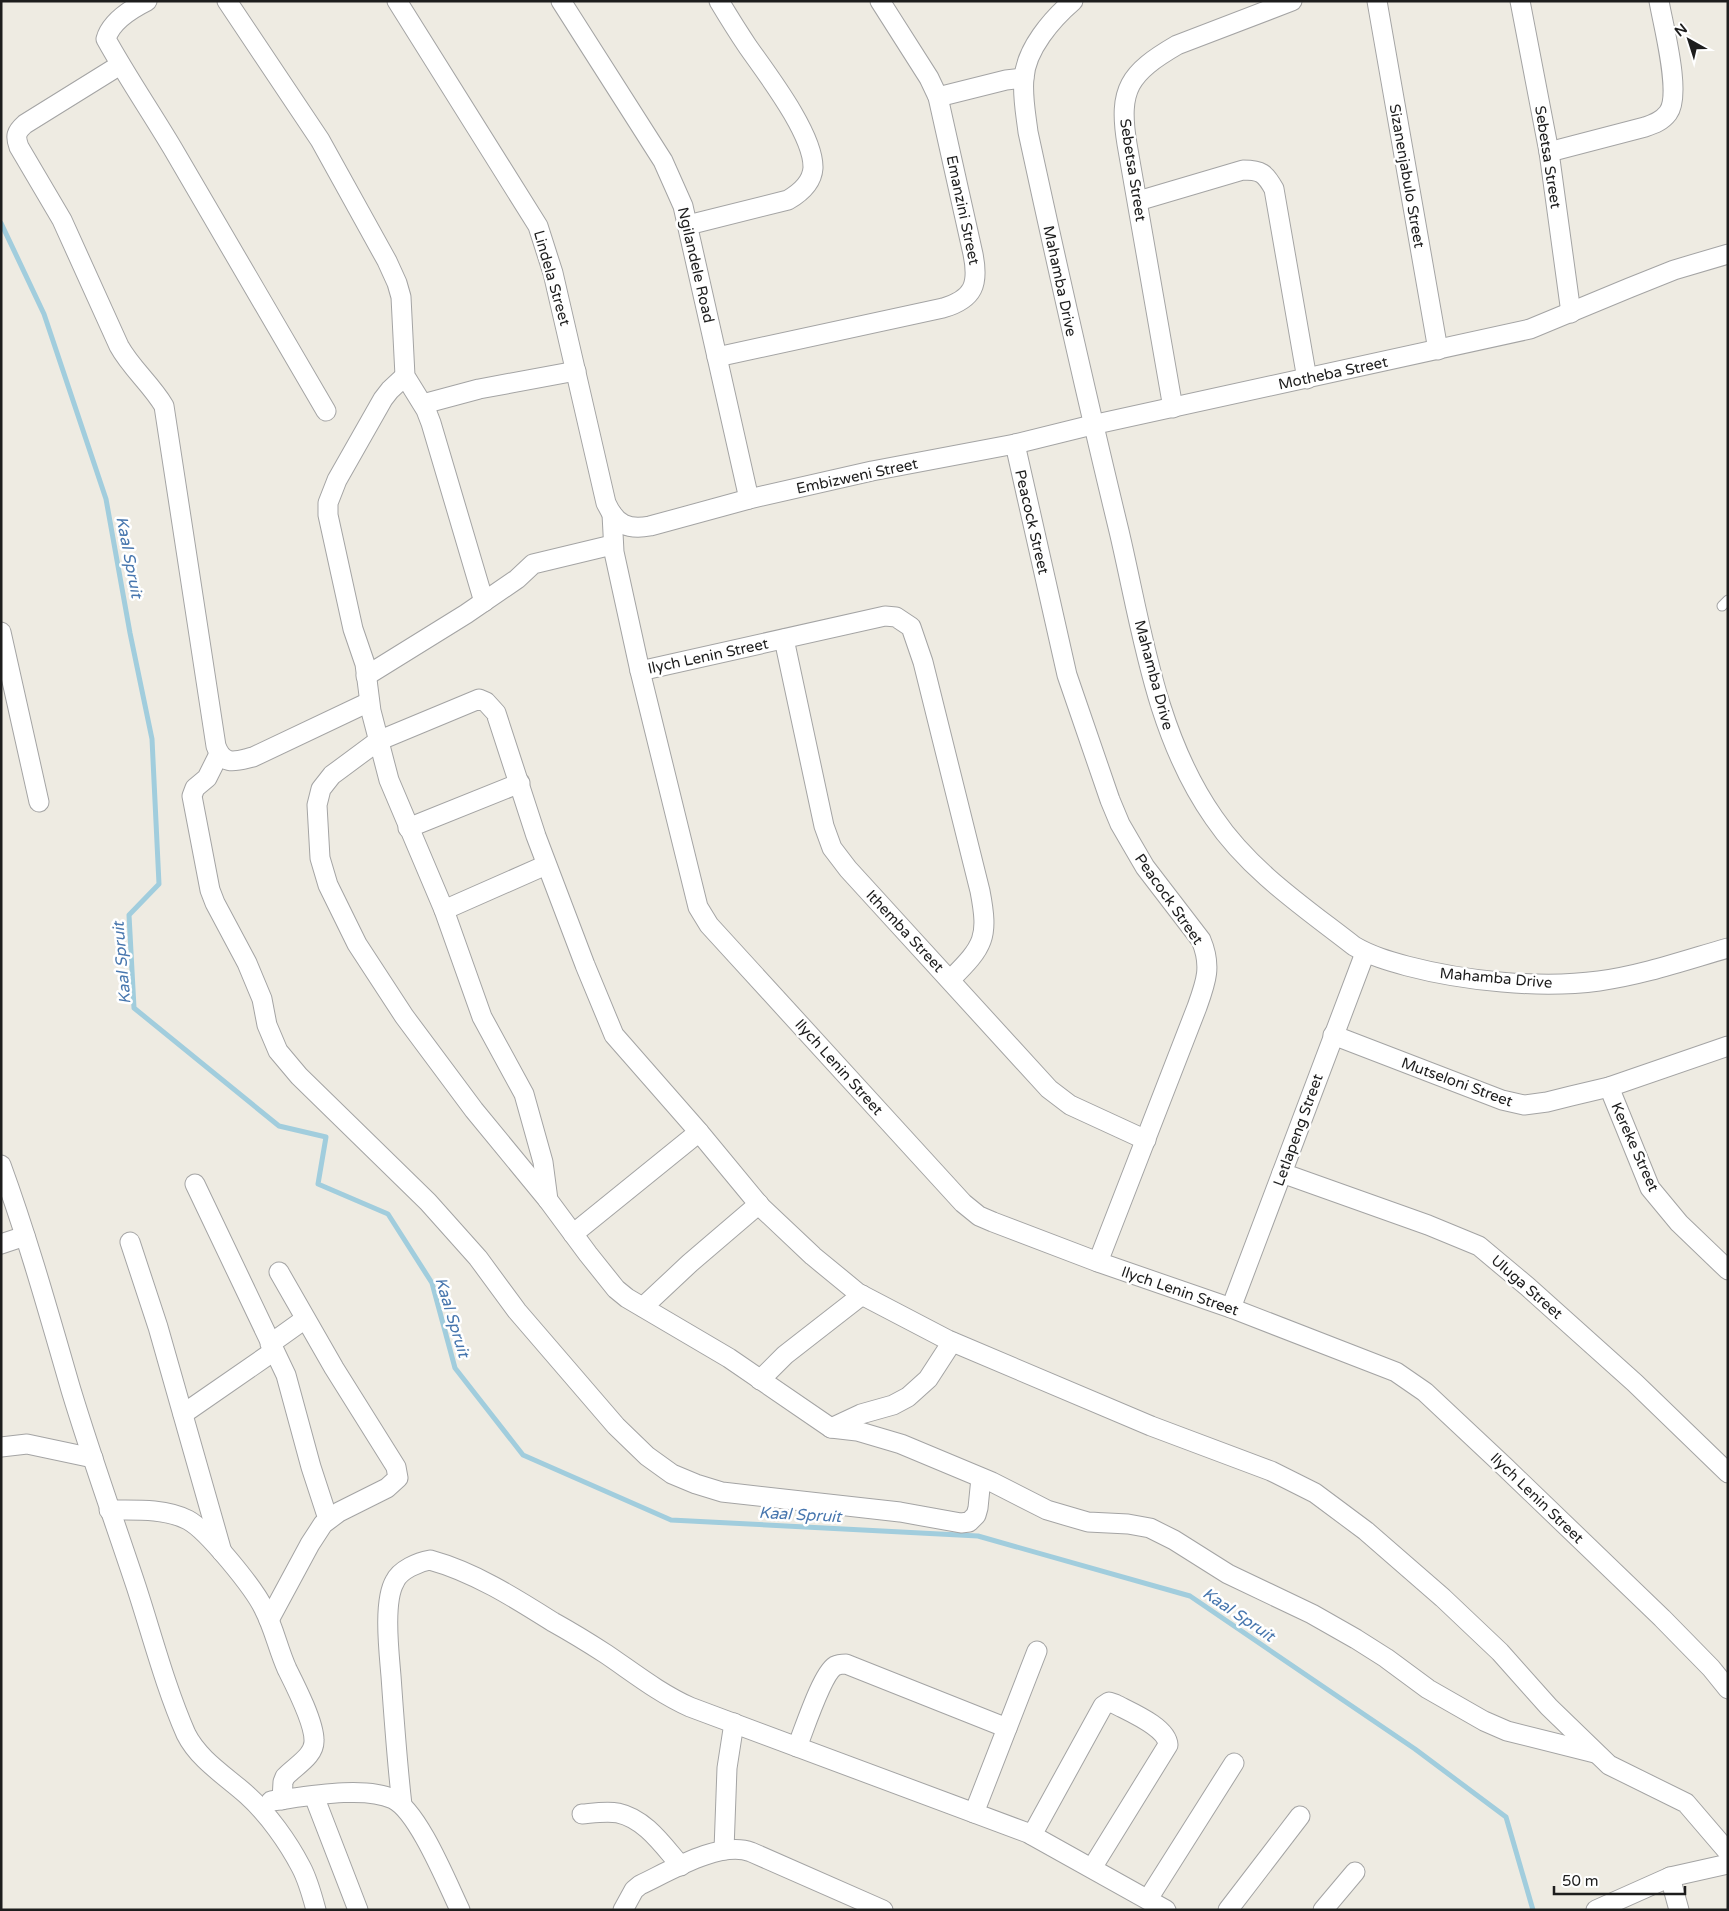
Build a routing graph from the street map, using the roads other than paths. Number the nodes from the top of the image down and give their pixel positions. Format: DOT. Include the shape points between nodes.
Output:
graph roads {
  1 [pos="147,1"];
  2 [pos="227,1"];
  3 [pos="396,1"];
  4 [pos="561,1"];
  5 [pos="718,1"];
  6 [pos="880,1"];
  7 [pos="1073,1"];
  8 [pos="1292,1"];
  9 [pos="1376,1"];
  10 [pos="1520,1"];
  11 [pos="1659,1"];
  12 [pos="1054,8"];
  13 [pos="120,66"];
  14 [pos="1024,78"];
  15 [pos="938,97"];
  16 [pos="1549,152"];
  17 [pos="1138,201"];
  18 [pos="688,225"];
  19 [pos="1728,254"];
  20 [pos="1571,313"];
  21 [pos="1438,350"];
  22 [pos="717,357"];
  23 [pos="576,371"];
  24 [pos="405,376"];
  25 [pos="1307,379"];
  26 [pos="423,404"];
  27 [pos="1173,408"];
  28 [pos="326,412"];
  29 [pos="1092,425"];
  30 [pos="1015,444"];
  31 [pos="749,499"];
  32 [pos="617,519"];
  33 [pos="612,545"];
  34 [pos="484,602"];
  35 [pos="1,632"];
  36 [pos="784,640"];
  37 [pos="640,671"];
  38 [pos="366,676"];
  39 [pos="369,702"];
  40 [pos="378,741"];
  41 [pos="219,754"];
  42 [pos="520,783"];
  43 [pos="38,802"];
  44 [pos="408,828"];
  45 [pos="546,864"];
  46 [pos="444,910"];
  47 [pos="1728,948"];
  48 [pos="1365,953"];
  49 [pos="951,980"];
  50 [pos="1333,1035"];
  51 [pos="1728,1046"];
  52 [pos="1609,1087"];
  53 [pos="699,1132"];
  54 [pos="1146,1140"];
  55 [pos="1,1165"];
  56 [pos="1282,1173"];
  57 [pos="195,1184"];
  58 [pos="548,1200"];
  59 [pos="758,1204"];
  60 [pos="573,1234"];
  61 [pos="25,1236"];
  62 [pos="130,1242"];
  63 [pos="1,1244"];
  64 [pos="1098,1262"];
  65 [pos="1728,1270"];
  66 [pos="279,1272"];
  67 [pos="862,1294"];
  68 [pos="643,1307"];
  69 [pos="1231,1308"];
  70 [pos="305,1319"];
  71 [pos="952,1342"];
  72 [pos="272,1348"];
  73 [pos="760,1380"];
  74 [pos="183,1414"];
  75 [pos="831,1428"];
  76 [pos="4,1442"];
  77 [pos="93,1458"];
  78 [pos="1728,1473"];
  79 [pos="981,1478"];
  80 [pos="109,1510"];
  81 [pos="328,1519"];
  82 [pos="223,1553"];
  83 [pos="269,1620"];
  84 [pos="1037,1651"];
  85 [pos="1728,1690"];
  86 [pos="734,1723"];
  87 [pos="1007,1728"];
  88 [pos="797,1747"];
  89 [pos="1596,1753"];
  90 [pos="1234,1763"];
  91 [pos="314,1796"];
  92 [pos="252,1800"];
  93 [pos="282,1800"];
  94 [pos="402,1805"];
  95 [pos="974,1813"];
  96 [pos="582,1814"];
  97 [pos="1300,1816"];
  98 [pos="1032,1835"];
  99 [pos="724,1850"];
  100 [pos="1728,1852"];
  101 [pos="1728,1864"];
  102 [pos="681,1866"];
  103 [pos="1092,1868"];
  104 [pos="1355,1872"];
  105 [pos="1670,1877"];
  106 [pos="1148,1899"];
  107 [pos="316,1910"];
  108 [pos="358,1910"];
  109 [pos="460,1910"];
  110 [pos="623,1910"];
  111 [pos="883,1910"];
  112 [pos="1166,1910"];
  113 [pos="1228,1910"];
  114 [pos="1323,1910"];
  115 [pos="1596,1910"];
  116 [pos="1679,1910"];
  1 -- 13 [label="street" via="109,29 106,39"];
  2 -- 24 [label="street" via="320,140 398,283"];
  3 -- 23 [label="street, Lindela Street" via="538,226 553,273"];
  4 -- 18 [label="street, Ngilandele Road" via="663,161"];
  5 -- 18 [label="street" via="798,122 813,168 808,183 788,200"];
  6 -- 15 [label="street, Emanzini Street"];
  7 -- 12 [label="street, Mahamba Drive"];
  8 -- 17 [label="street, Sebetsa Street" via="1177,45 1144,66 1133,78 1125,97 1123,122"];
  9 -- 21 [label="street, Sizanenjabulo Street"];
  10 -- 16 [label="street, Sebetsa Street"];
  11 -- 16 [label="street" via="1674,85 1673,102 1668,113 1659,122 1644,127"];
  12 -- 14 [label="street, Mahamba Drive" via="1027,63"];
  13 -- 28 [label="street" via="172,148"];
  13 -- 41 [label="street" via="25,124 18,130 16,138 72,241 125,357 148,381 167,414 167,433"];
  14 -- 15 [label="street"];
  14 -- 29 [label="street, Mahamba Drive" via="1028,132"];
  15 -- 22 [label="street, Emanzini Street" via="976,269 975,284 969,294 958,303 943,308"];
  16 -- 20 [label="street, Sebetsa Street"];
  17 -- 25 [label="street" via="1243,170 1256,170 1267,176 1274,189"];
  17 -- 27 [label="street, Sebetsa Street"];
  18 -- 22 [label="street, Ngilandele Road"];
  19 -- 20 [label="street, Motheba Street" via="1656,277"];
  20 -- 21 [label="street, Motheba Street" via="1530,330"];
  21 -- 25 [label="street, Motheba Street"];
  22 -- 31 [label="street, Ngilandele Road"];
  23 -- 26 [label="street" via="479,389"];
  23 -- 32 [label="street, Lindela Street" via="602,489"];
  24 -- 26 [label="street"];
  24 -- 38 [label="street" via="383,399 337,480 328,503 349,611"];
  25 -- 27 [label="street, Motheba Street"];
  26 -- 34 [label="street"];
  27 -- 29 [label="street, Motheba Street"];
  29 -- 30 [label="street, Embizweni Street"];
  29 -- 48 [label="street, Mahamba Drive" via="1162,710 1190,779 1222,830 1251,862 1278,888"];
  30 -- 31 [label="street, Embizweni Street" via="872,471"];
  30 -- 54 [label="street, Peacock Street" via="1067,675 1115,814 1145,867 1197,934 1206,954 1208,972 1205,983"];
  31 -- 32 [label="street, Embizweni Street" via="650,526 634,528"];
  32 -- 33 [label="street"];
  33 -- 34 [label="street" via="533,564"];
  33 -- 37 [label="street"];
  34 -- 38 [label="street"];
  35 -- 43 [label="street"];
  36 -- 37 [label="street, Ilych Lenin Street"];
  36 -- 49 [label="street, Ithemba Street" via="829,843 862,886"];
  36 -- 49 [label="street, Ilych Lenin Street" via="885,616 900,618 913,630 985,918 983,938 978,948"];
  37 -- 64 [label="street, Ilych Lenin Street" via="694,897 709,925 971,1210 993,1222"];
  38 -- 39 [label="street"];
  39 -- 40 [label="street"];
  39 -- 41 [label="street" via="254,757 234,762"];
  40 -- 42 [label="street" via="471,701 482,700 496,713"];
  40 -- 44 [label="street"];
  40 -- 58 [label="street" via="332,775 319,794 320,858 328,885 357,944 404,1016 489,1129"];
  41 -- 79 [label="street" via="207,778 195,788 192,796 202,853 215,903 247,963 278,1050 299,1076 434,1209 478,1258 554,1356 634,1444 672,1474 722,1492 900,1512 961,1523 969,1522 976,1515"];
  42 -- 44 [label="street"];
  42 -- 45 [label="street"];
  44 -- 46 [label="street"];
  45 -- 46 [label="street"];
  45 -- 53 [label="street" via="614,1034"];
  46 -- 58 [label="street" via="482,1016 524,1094 543,1162"];
  47 -- 48 [label="street, Mahamba Drive" via="1600,981 1559,984 1430,972"];
  48 -- 50 [label="street, Letlapeng Street"];
  49 -- 54 [label="street, Ithemba Street" via="1059,1097"];
  50 -- 52 [label="street, Mutseloni Street" via="1517,1105 1547,1102"];
  50 -- 56 [label="street, Letlapeng Street"];
  51 -- 52 [label="street, Mutseloni Street"];
  52 -- 65 [label="street, Kereke Street" via="1650,1188"];
  53 -- 59 [label="street"];
  53 -- 60 [label="street"];
  54 -- 64 [label="street, Peacock Street"];
  55 -- 61 [label="street"];
  56 -- 69 [label="street, Letlapeng Street"];
  56 -- 78 [label="street, Uluga Street" via="1478,1246 1635,1383"];
  57 -- 72 [label="street"];
  58 -- 60 [label="street"];
  59 -- 67 [label="street" via="836,1275"];
  59 -- 68 [label="street"];
  60 -- 68 [label="street" via="616,1289"];
  61 -- 63 [label="street"];
  61 -- 77 [label="street"];
  62 -- 74 [label="street"];
  64 -- 69 [label="street, Ilych Lenin Street"];
  66 -- 70 [label="street"];
  67 -- 71 [label="street"];
  67 -- 73 [label="street" via="785,1355"];
  68 -- 73 [label="street"];
  69 -- 85 [label="street, Ilych Lenin Street" via="1381,1364 1415,1384 1662,1618"];
  70 -- 72 [label="street"];
  70 -- 81 [label="street" via="398,1474 396,1482 388,1488"];
  71 -- 75 [label="street" via="928,1379 908,1397"];
  71 -- 89 [label="street" via="1151,1426 1271,1471 1315,1493 1366,1531 1443,1598 1500,1652"];
  72 -- 74 [label="street"];
  72 -- 81 [label="street" via="286,1375"];
  73 -- 75 [label="street"];
  74 -- 82 [label="street"];
  75 -- 79 [label="street" via="857,1431 901,1444"];
  76 -- 77 [label="street"];
  77 -- 80 [label="street"];
  79 -- 89 [label="street" via="1042,1509 1061,1515 1088,1522 1150,1528 1228,1574 1356,1639 1428,1689 1484,1722 1507,1731"];
  80 -- 82 [label="street" via="140,1510 179,1516 194,1524"];
  80 -- 92 [label="street" via="157,1658 187,1734 200,1754"];
  81 -- 83 [label="street" via="316,1533"];
  82 -- 83 [label="street" via="253,1590"];
  83 -- 93 [label="street" via="314,1739 310,1753 285,1778"];
  84 -- 87 [label="street"];
  86 -- 88 [label="street"];
  86 -- 94 [label="street" via="658,1691 516,1598 442,1564 423,1561 398,1577 390,1592 389,1645"];
  86 -- 99 [label="street" via="726,1768"];
  87 -- 88 [label="street" via="840,1664 824,1680"];
  87 -- 95 [label="street"];
  88 -- 95 [label="street"];
  89 -- 100 [label="street" via="1614,1768 1686,1803"];
  90 -- 106 [label="street"];
  91 -- 93 [label="street"];
  91 -- 94 [label="street" via="366,1792 392,1798"];
  91 -- 108 [label="street"];
  92 -- 93 [label="street"];
  92 -- 107 [label="street" via="282,1836 301,1866"];
  94 -- 109 [label="street" via="421,1831"];
  95 -- 98 [label="street"];
  96 -- 102 [label="street" via="617,1813 634,1820 657,1838"];
  97 -- 113 [label="street"];
  98 -- 103 [label="street"];
  98 -- 103 [label="street" via="1103,1706 1109,1702 1116,1704 1158,1728 1168,1745"];
  99 -- 102 [label="street"];
  99 -- 111 [label="street" via="744,1849"];
  101 -- 105 [label="street"];
  102 -- 110 [label="street" via="634,1890"];
  103 -- 106 [label="street"];
  104 -- 114 [label="street"];
  105 -- 115 [label="street"];
  105 -- 116 [label="street"];
  106 -- 112 [label="street"];
}
